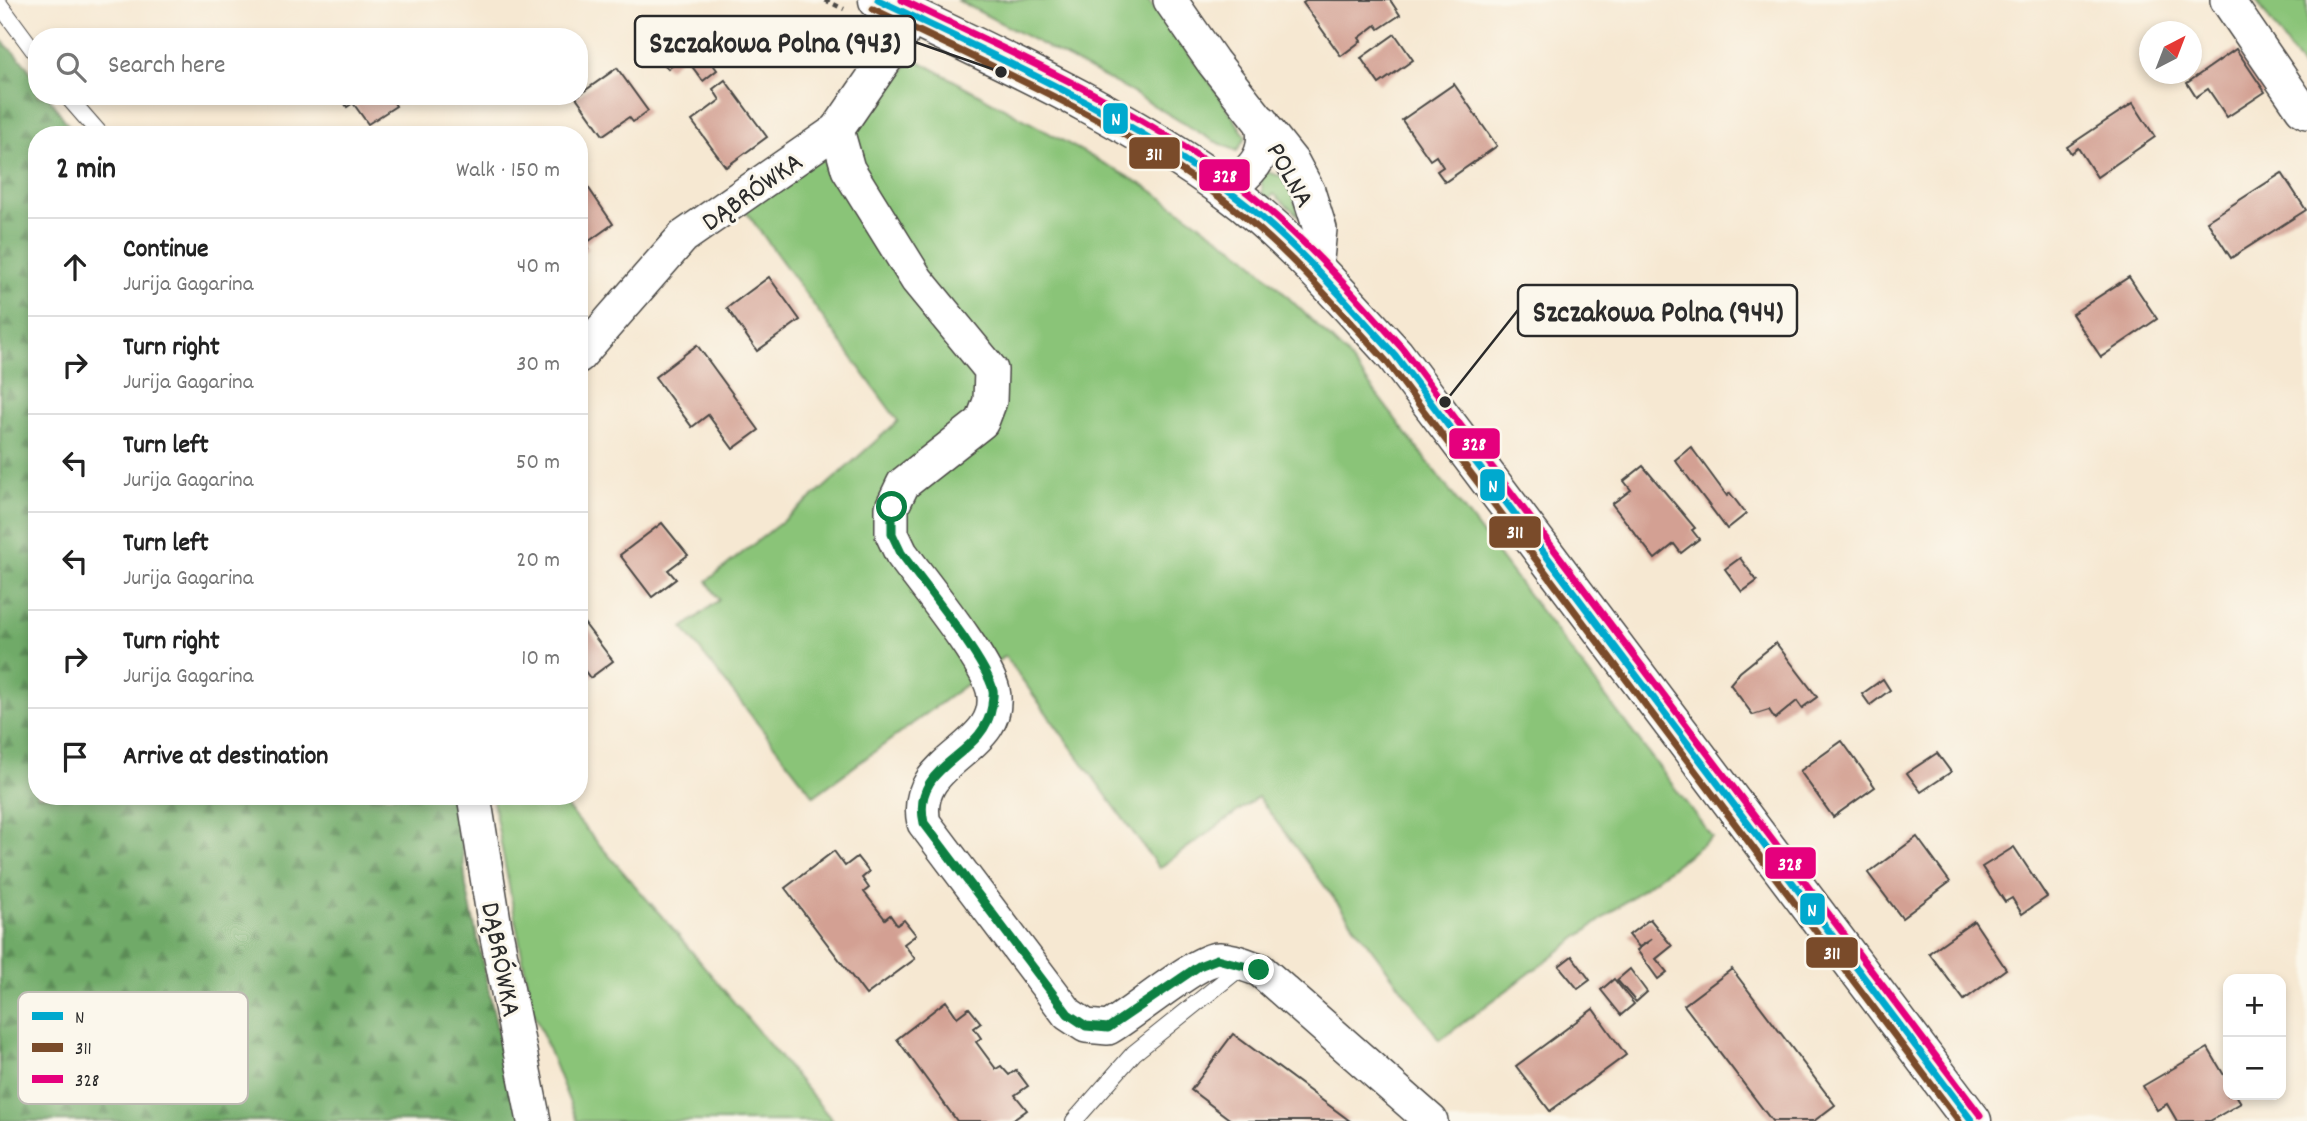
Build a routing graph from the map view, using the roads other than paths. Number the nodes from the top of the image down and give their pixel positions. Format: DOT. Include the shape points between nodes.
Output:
graph roads {
  1 [pos="1170,0"];
  2 [pos="2227,0"];
  3 [pos="0,5"];
  4 [pos="878,9"];
  5 [pos="28,43"];
  6 [pos="75,105"];
  7 [pos="2307,112"];
  8 [pos="1262,122"];
  9 [pos="93,126"];
  10 [pos="838,130"];
  11 [pos="1228,191"];
  12 [pos="1315,269"];
  13 [pos="588,346"];
  14 [pos="475,805"];
  15 [pos="1245,965"];
  16 [pos="534,1121"];
  17 [pos="1074,1121"];
  18 [pos="1431,1121"];
  19 [pos="1972,1121"];
  1 -- 8 [label="street, POLNA"];
  2 -- 7 [label="street"];
  3 -- 5 [label="lane"];
  4 -- 10 [label="street, DĄBRÓWKA" via="901,37"];
  4 -- 11 [label="street" via="1096,108"];
  6 -- 9 [label="lane"];
  8 -- 11 [label="street, POLNA" via="1266,141 1262,155"];
  8 -- 12 [label="street, POLNA" via="1308,191 1320,229"];
  10 -- 13 [label="street, DĄBRÓWKA" via="683,237"];
  10 -- 15 [label="street" via="848,169 917,280 990,370 990,401 982,422 903,484 892,507 892,534 901,553 983,667 994,692 990,720 974,742 932,776 920,804 924,823 1068,1014 1086,1026 1108,1028 1199,966 1217,959"];
  11 -- 12 [label="street"];
  12 -- 19 [label="street" via="1395,355"];
  14 -- 16 [label="street, DĄBRÓWKA"];
  15 -- 17 [label="lane" via="1133,1053"];
  15 -- 18 [label="street" via="1259,970"];
}
